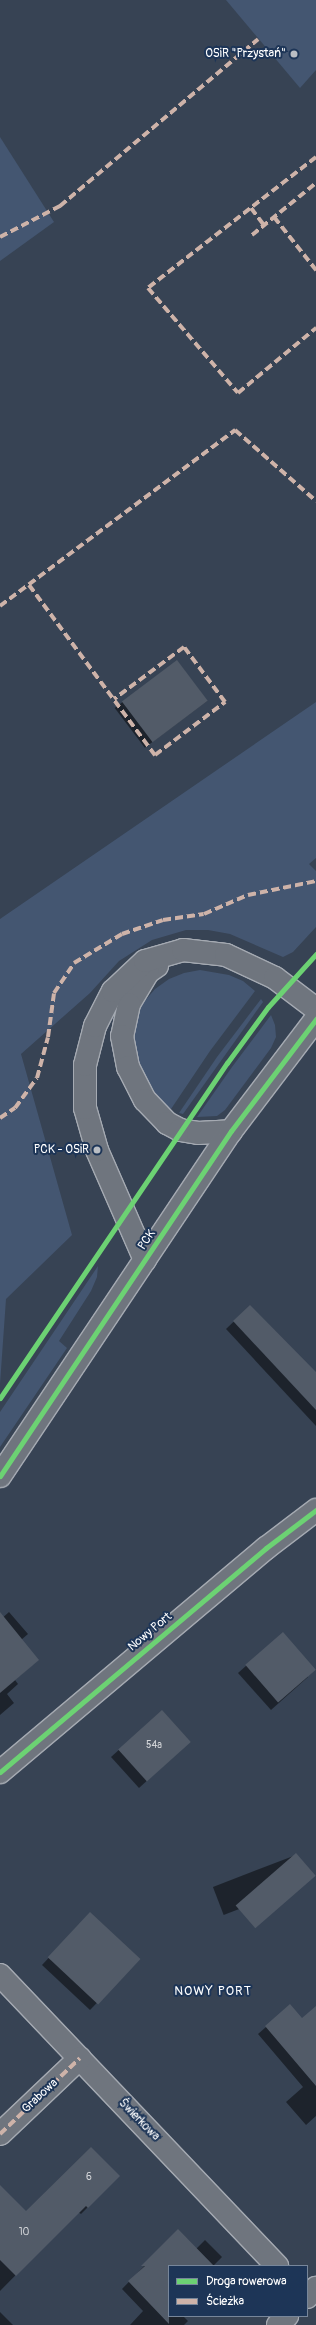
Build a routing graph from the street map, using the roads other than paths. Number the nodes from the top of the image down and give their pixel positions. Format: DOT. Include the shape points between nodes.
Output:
graph roads {
  1 [pos="183,950"];
  2 [pos="316,1009"];
  3 [pos="316,1020"];
  4 [pos="231,1132"];
  5 [pos="145,1260"];
  6 [pos="0,1476"];
  7 [pos="316,1510"];
  8 [pos="0,1772"];
  9 [pos="0,1975"];
  10 [pos="80,2058"];
  11 [pos="0,2134"];
  12 [pos="276,2265"];
  13 [pos="316,2288"];
  14 [pos="308,2296"];
  15 [pos="286,2317"];
  16 [pos="278,2325"];
  1 -- 2 [label="street" via="226,955 275,978"];
  1 -- 4 [label="street" via="148,972 129,1004 122,1036 128,1067 145,1100 167,1123 180,1130 198,1133"];
  1 -- 5 [label="street" via="145,961 113,991 95,1026 85,1065 85,1108 96,1150"];
  3 -- 4 [label="street, PCK"];
  4 -- 5 [label="street, PCK"];
  5 -- 6 [label="street, PCK"];
  7 -- 8 [label="street, Nowy Port" via="266,1548"];
  9 -- 10 [label="street, Świerkowa"];
  10 -- 11 [label="street, Grabowa"];
  10 -- 12 [label="street, Świerkowa"];
  13 -- 14 [label="street"];
  15 -- 16 [label="street"];
}
